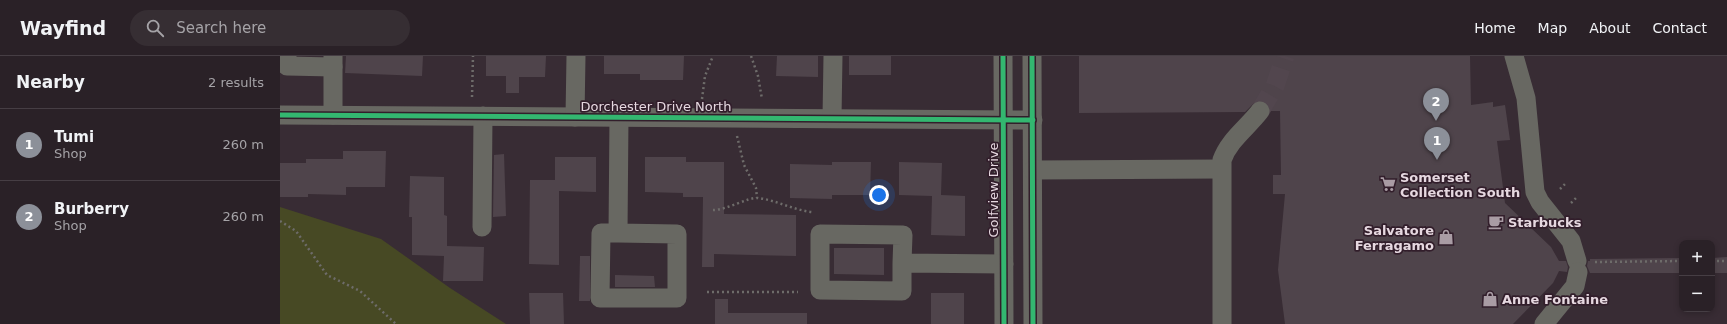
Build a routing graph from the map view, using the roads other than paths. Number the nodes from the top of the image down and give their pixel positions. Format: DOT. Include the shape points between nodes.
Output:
graph roads {
  1 [pos="286,56"];
  2 [pos="576,56"];
  3 [pos="833,56"];
  4 [pos="1004,56"];
  5 [pos="1032,56"];
  6 [pos="1514,56"];
  7 [pos="333,61"];
  8 [pos="1260,111"];
  9 [pos="280,115"];
  10 [pos="332,115"];
  11 [pos="483,116"];
  12 [pos="575,117"];
  13 [pos="619,117"];
  14 [pos="832,118"];
  15 [pos="1004,119"];
  16 [pos="1033,120"];
  17 [pos="1221,169"];
  18 [pos="1033,170"];
  19 [pos="482,227"];
  20 [pos="618,233"];
  21 [pos="902,263"];
  22 [pos="1004,264"];
  23 [pos="1004,324"];
  24 [pos="1033,324"];
  25 [pos="1222,324"];
  26 [pos="1544,324"];
  1 -- 7 [label="street" via="287,66"];
  2 -- 12 [label="street"];
  3 -- 14 [label="street"];
  4 -- 15 [label="street, Golfview Drive"];
  5 -- 16 [label="street"];
  6 -- 26 [label="street" via="1526,98 1535,192 1545,210 1571,241 1583,265 1575,286"];
  7 -- 10 [label="street"];
  8 -- 17 [label="street" via="1225,152"];
  9 -- 10 [label="street, Dorchester Drive North"];
  10 -- 11 [label="street, Dorchester Drive North"];
  11 -- 12 [label="street, Dorchester Drive North"];
  11 -- 19 [label="street"];
  12 -- 13 [label="street, Dorchester Drive North"];
  13 -- 14 [label="street, Dorchester Drive North"];
  13 -- 20 [label="street"];
  14 -- 15 [label="street, Dorchester Drive North"];
  15 -- 16 [label="street, Dorchester Drive North"];
  15 -- 22 [label="street, Golfview Drive"];
  16 -- 18 [label="street"];
  17 -- 18 [label="street"];
  17 -- 25 [label="street"];
  18 -- 24 [label="street"];
  20 -- 20 [label="street" via="601,233 600,298 677,298 677,234"];
  21 -- 21 [label="street" via="903,235 820,234 820,290 902,291"];
  21 -- 22 [label="street"];
  22 -- 23 [label="street, Golfview Drive"];
}
